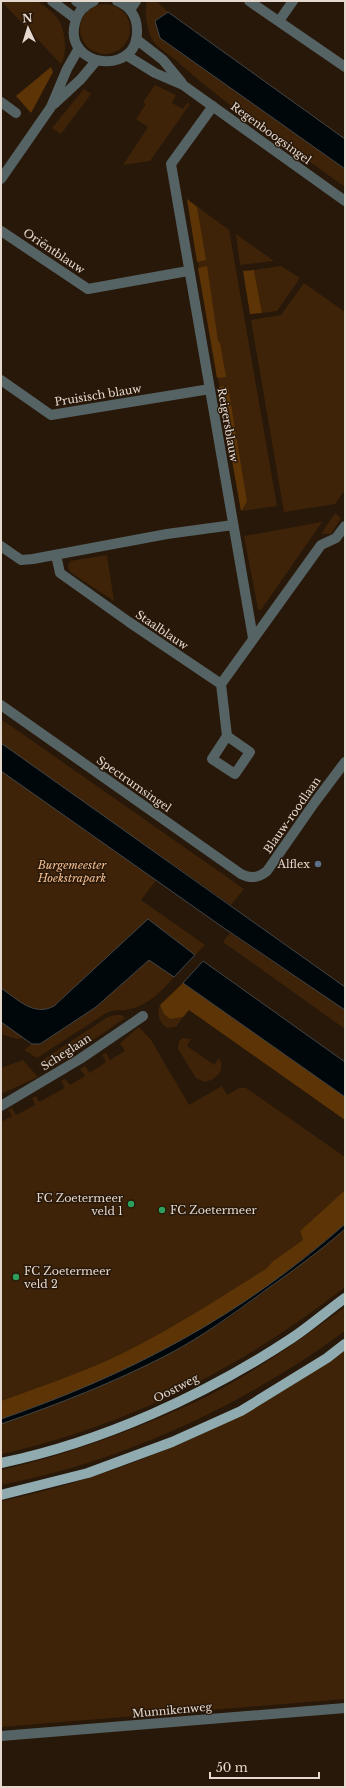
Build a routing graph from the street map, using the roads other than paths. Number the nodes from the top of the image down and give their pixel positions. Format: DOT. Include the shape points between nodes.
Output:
graph roads {
  1 [pos="52,1"];
  2 [pos="94,1"];
  3 [pos="117,1"];
  4 [pos="136,1"];
  5 [pos="249,1"];
  6 [pos="293,1"];
  7 [pos="80,4"];
  8 [pos="130,10"];
  9 [pos="76,19"];
  10 [pos="279,21"];
  11 [pos="136,39"];
  12 [pos="79,48"];
  13 [pos="126,55"];
  14 [pos="96,61"];
  15 [pos="345,67"];
  16 [pos="183,85"];
  17 [pos="1,102"];
  18 [pos="213,106"];
  19 [pos="51,107"];
  20 [pos="16,113"];
  21 [pos="1,179"];
  22 [pos="345,201"];
  23 [pos="1,231"];
  24 [pos="188,271"];
  25 [pos="1,380"];
  26 [pos="210,389"];
  27 [pos="232,525"];
  28 [pos="345,526"];
  29 [pos="1,546"];
  30 [pos="56,555"];
  31 [pos="253,638"];
  32 [pos="221,684"];
  33 [pos="1,705"];
  34 [pos="227,736"];
  35 [pos="345,762"];
  36 [pos="255,878"];
  37 [pos="143,1016"];
  38 [pos="1,1106"];
  39 [pos="345,1298"];
  40 [pos="345,1344"];
  41 [pos="1,1463"];
  42 [pos="1,1495"];
  43 [pos="345,1708"];
  44 [pos="1,1736"];
  1 -- 9 [label="street"];
  2 -- 7 [label="street"];
  3 -- 8 [label="street"];
  4 -- 8 [label="street"];
  5 -- 10 [label="street"];
  6 -- 10 [label="street"];
  7 -- 9 [label="street"];
  8 -- 11 [label="street" via="137,24"];
  9 -- 12 [label="street" via="74,34"];
  10 -- 15 [label="street"];
  11 -- 13 [label="street"];
  11 -- 16 [label="street, Regenboogsingel" via="163,60"];
  12 -- 14 [label="street" via="86,56"];
  12 -- 19 [label="street"];
  13 -- 14 [label="street" via="117,60"];
  13 -- 16 [label="street, Regenboogsingel" via="155,73"];
  14 -- 19 [label="street"];
  16 -- 18 [label="street, Regenboogsingel"];
  17 -- 20 [label="street"];
  18 -- 22 [label="street, Regenboogsingel"];
  18 -- 24 [label="street, Reigersblauw" via="171,164"];
  19 -- 21 [label="street"];
  23 -- 24 [label="street, Oriëntblauw" via="88,289"];
  24 -- 26 [label="street, Reigersblauw"];
  25 -- 26 [label="street, Pruisisch blauw" via="50,415"];
  26 -- 27 [label="street, Reigersblauw"];
  27 -- 30 [label="street"];
  27 -- 31 [label="street"];
  28 -- 31 [label="street" via="336,538 321,545"];
  29 -- 30 [label="street" via="21,560"];
  30 -- 32 [label="street, Staalblauw" via="60,573"];
  31 -- 32 [label="street"];
  32 -- 34 [label="street"];
  33 -- 36 [label="street, Spectrumsingel" via="241,874"];
  35 -- 36 [label="street, Blauw-roodlaan" via="267,871"];
  37 -- 38 [label="street, Scheglaan" via="80,1059"];
  39 -- 41 [label="main road, Oostweg" via="292,1338 225,1377 148,1416 78,1441"];
  40 -- 42 [label="main road" via="327,1358 241,1411 172,1442 88,1473"];
  43 -- 44 [label="street, Munnikenweg"];
}
